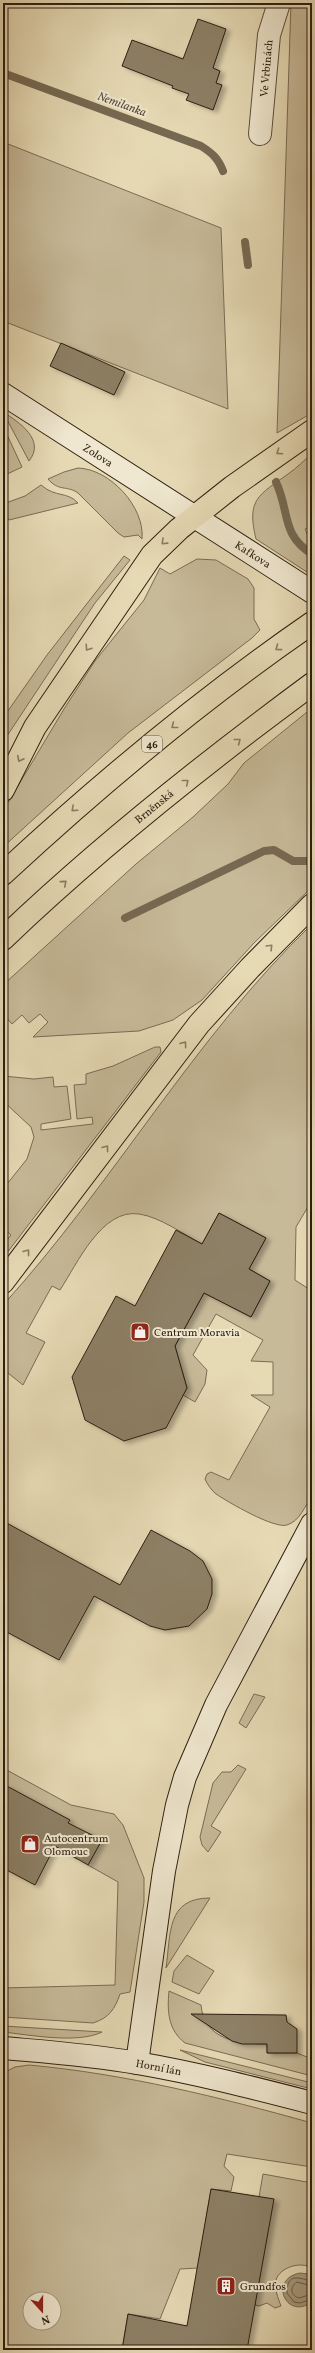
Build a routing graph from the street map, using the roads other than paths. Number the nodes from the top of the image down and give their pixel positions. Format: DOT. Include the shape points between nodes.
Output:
graph roads {
  1 [pos="279,3"];
  2 [pos="260,134"];
  3 [pos="3,394"];
  4 [pos="312,431"];
  5 [pos="194,517"];
  6 [pos="312,592"];
  7 [pos="311,624"];
  8 [pos="312,684"];
  9 [pos="3,790"];
  10 [pos="3,874"];
  11 [pos="312,905"];
  12 [pos="3,938"];
  13 [pos="3,1282"];
  14 [pos="312,1524"];
  15 [pos="3,2048"];
  16 [pos="137,2063"];
  17 [pos="312,2103"];
  1 -- 2 [label="street, Ve Vrbinách" via="269,35"];
  3 -- 5 [label="street, Zolova"];
  4 -- 5 [label="main road, one-way" via="263,463"];
  5 -- 6 [label="street, Kafkova"];
  5 -- 9 [label="main road, one-way" via="152,555 35,727"];
  7 -- 10 [label="main road, 46, one-way" via="143,751"];
  12 -- 8 [label="main road, Brněnská, one-way" via="153,809"];
  13 -- 11 [label="main road, one-way" via="199,1024"];
  14 -- 16 [label="street" via="220,1698 185,1778 164,1871"];
  15 -- 16 [label="street, Horní lán"];
  16 -- 17 [label="street, Horní lán" via="251,2087"];
}
